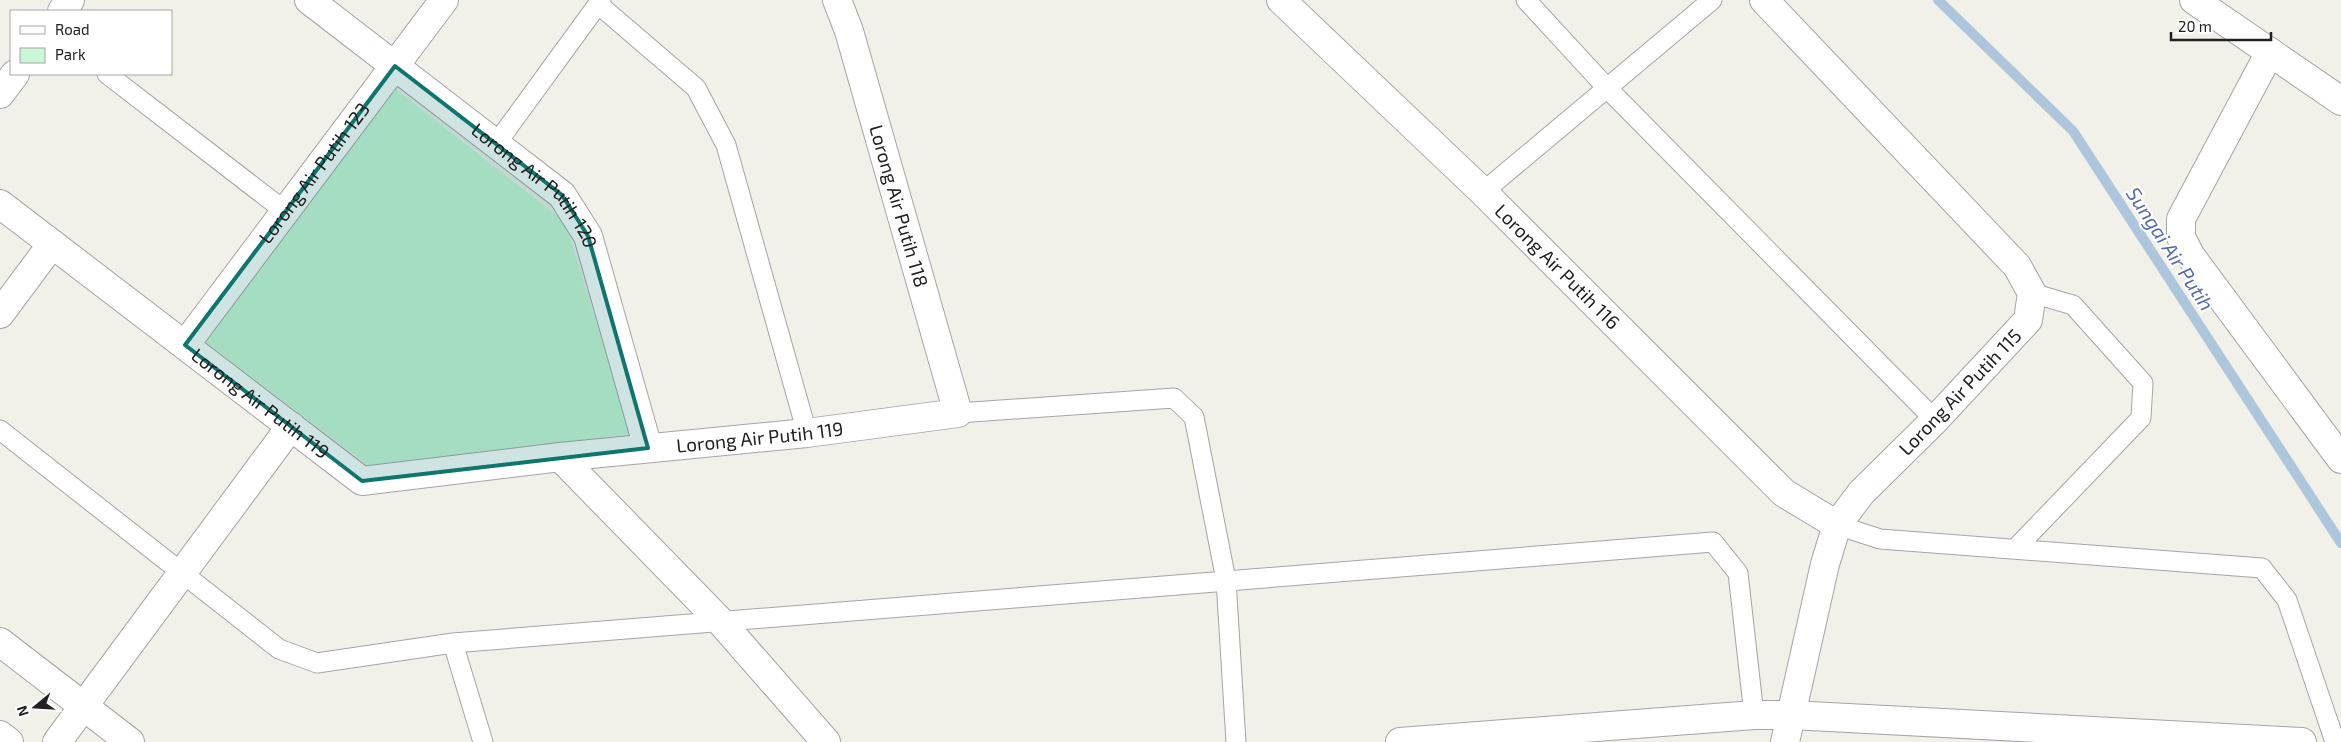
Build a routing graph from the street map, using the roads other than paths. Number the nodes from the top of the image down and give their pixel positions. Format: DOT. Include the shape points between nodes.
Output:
graph roads {
  1 [pos="309,0"];
  2 [pos="444,0"];
  3 [pos="837,0"];
  4 [pos="1281,0"];
  5 [pos="1526,0"];
  6 [pos="1712,0"];
  7 [pos="1764,0"];
  8 [pos="2194,0"];
  9 [pos="599,2"];
  10 [pos="2270,52"];
  11 [pos="395,66"];
  12 [pos="14,75"];
  13 [pos="108,75"];
  14 [pos="1607,88"];
  15 [pos="0,94"];
  16 [pos="2341,101"];
  17 [pos="496,144"];
  18 [pos="1482,192"];
  19 [pos="0,204"];
  20 [pos="286,212"];
  21 [pos="52,244"];
  22 [pos="2032,293"];
  23 [pos="0,314"];
  24 [pos="185,346"];
  25 [pos="958,413"];
  26 [pos="1935,420"];
  27 [pos="291,426"];
  28 [pos="0,430"];
  29 [pos="807,433"];
  30 [pos="648,448"];
  31 [pos="560,457"];
  32 [pos="2341,459"];
  33 [pos="1837,525"];
  34 [pos="2015,548"];
  35 [pos="182,574"];
  36 [pos="1226,580"];
  37 [pos="720,622"];
  38 [pos="0,642"];
  39 [pos="453,642"];
  40 [pos="84,706"];
  41 [pos="1754,715"];
  42 [pos="1791,715"];
  43 [pos="0,735"];
  44 [pos="9,742"];
  45 [pos="57,742"];
  46 [pos="130,742"];
  47 [pos="483,742"];
  48 [pos="826,742"];
  49 [pos="1236,742"];
  50 [pos="1400,742"];
  51 [pos="1785,742"];
  52 [pos="2302,742"];
  53 [pos="2335,742"];
  1 -- 11 [label="street, Lorong Air Putih 120"];
  2 -- 11 [label="street, Lorong Air Putih 123"];
  3 -- 25 [label="street, Lorong Air Putih 118" via="849,31"];
  4 -- 18 [label="street, Lorong Air Putih 116"];
  5 -- 14 [label="lane"];
  6 -- 14 [label="lane"];
  7 -- 22 [label="street" via="2018,266"];
  8 -- 10 [label="street"];
  9 -- 17 [label="lane"];
  9 -- 29 [label="lane" via="696,88 726,145"];
  10 -- 16 [label="street"];
  10 -- 32 [label="street" via="2181,219 2181,237 2190,255"];
  11 -- 17 [label="street, Lorong Air Putih 120"];
  11 -- 20 [label="street, Lorong Air Putih 123"];
  12 -- 15 [label="street"];
  13 -- 20 [label="lane"];
  14 -- 18 [label="lane"];
  14 -- 26 [label="lane"];
  17 -- 30 [label="street, Lorong Air Putih 120" via="562,195 588,236"];
  18 -- 33 [label="street, Lorong Air Putih 116" via="1784,493"];
  19 -- 21 [label="street, Lorong Air Putih 119"];
  20 -- 24 [label="street, Lorong Air Putih 123"];
  21 -- 23 [label="street"];
  21 -- 24 [label="street, Lorong Air Putih 119"];
  22 -- 26 [label="street, Lorong Air Putih 115" via="2028,320"];
  22 -- 34 [label="lane" via="2073,305 2143,383 2141,418"];
  24 -- 27 [label="street, Lorong Air Putih 119"];
  25 -- 29 [label="street, Lorong Air Putih 119"];
  25 -- 36 [label="lane" via="1174,398 1194,416"];
  26 -- 33 [label="street, Lorong Air Putih 115" via="1860,493"];
  27 -- 31 [label="street, Lorong Air Putih 119" via="362,481"];
  27 -- 35 [label="street"];
  28 -- 35 [label="lane"];
  29 -- 30 [label="street, Lorong Air Putih 119"];
  30 -- 31 [label="street, Lorong Air Putih 119"];
  31 -- 37 [label="street"];
  33 -- 34 [label="lane" via="1880,539"];
  33 -- 42 [label="street, Lorong Air Putih 115"];
  34 -- 53 [label="lane" via="2262,568 2287,600"];
  35 -- 39 [label="lane" via="280,648 317,663"];
  35 -- 40 [label="street"];
  36 -- 37 [label="lane"];
  36 -- 41 [label="lane" via="1713,542 1738,573"];
  36 -- 49 [label="lane"];
  37 -- 39 [label="lane"];
  37 -- 48 [label="street"];
  38 -- 40 [label="street"];
  39 -- 47 [label="lane"];
  40 -- 45 [label="street"];
  40 -- 46 [label="street"];
  41 -- 42 [label="street"];
  41 -- 50 [label="street"];
  42 -- 51 [label="street, Lorong Air Putih 115"];
  42 -- 52 [label="street"];
  43 -- 44 [label="street"];
}
